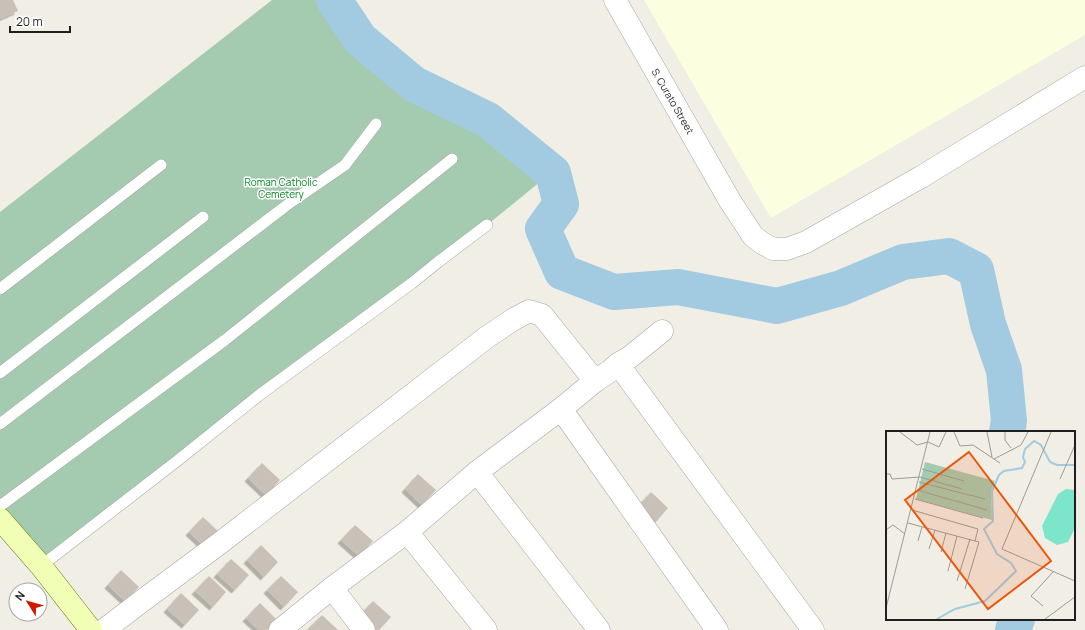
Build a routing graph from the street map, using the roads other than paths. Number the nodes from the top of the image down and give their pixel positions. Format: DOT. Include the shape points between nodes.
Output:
graph roads {
  1 [pos="615,0"];
  2 [pos="1085,77"];
  3 [pos="376,124"];
  4 [pos="452,159"];
  5 [pos="161,165"];
  6 [pos="203,217"];
  7 [pos="487,225"];
  8 [pos="0,288"];
  9 [pos="662,331"];
  10 [pos="618,364"];
  11 [pos="0,373"];
  12 [pos="595,381"];
  13 [pos="561,409"];
  14 [pos="0,424"];
  15 [pos="477,472"];
  16 [pos="0,506"];
  17 [pos="0,520"];
  18 [pos="407,532"];
  19 [pos="41,566"];
  20 [pos="332,588"];
  21 [pos="91,630"];
  22 [pos="104,630"];
  23 [pos="280,630"];
  24 [pos="364,630"];
  25 [pos="486,630"];
  26 [pos="599,630"];
  27 [pos="717,630"];
  28 [pos="813,630"];
  1 -- 2 [label="street, S. Curato Street" via="730,202 753,236 773,249 787,249 806,242 921,177"];
  3 -- 14 [label="lane" via="345,165 291,202"];
  4 -- 16 [label="lane" via="225,340"];
  5 -- 8 [label="lane"];
  6 -- 11 [label="lane"];
  7 -- 19 [label="lane" via="258,396"];
  9 -- 10 [label="street"];
  10 -- 12 [label="street"];
  10 -- 28 [label="street"];
  12 -- 13 [label="street"];
  12 -- 22 [label="street" via="542,315 530,311 514,319"];
  13 -- 15 [label="street"];
  13 -- 27 [label="street"];
  15 -- 18 [label="street"];
  15 -- 26 [label="street"];
  17 -- 19 [label="main road"];
  18 -- 20 [label="street"];
  18 -- 25 [label="street"];
  19 -- 21 [label="main road"];
  20 -- 23 [label="street"];
  20 -- 24 [label="street"];
}
